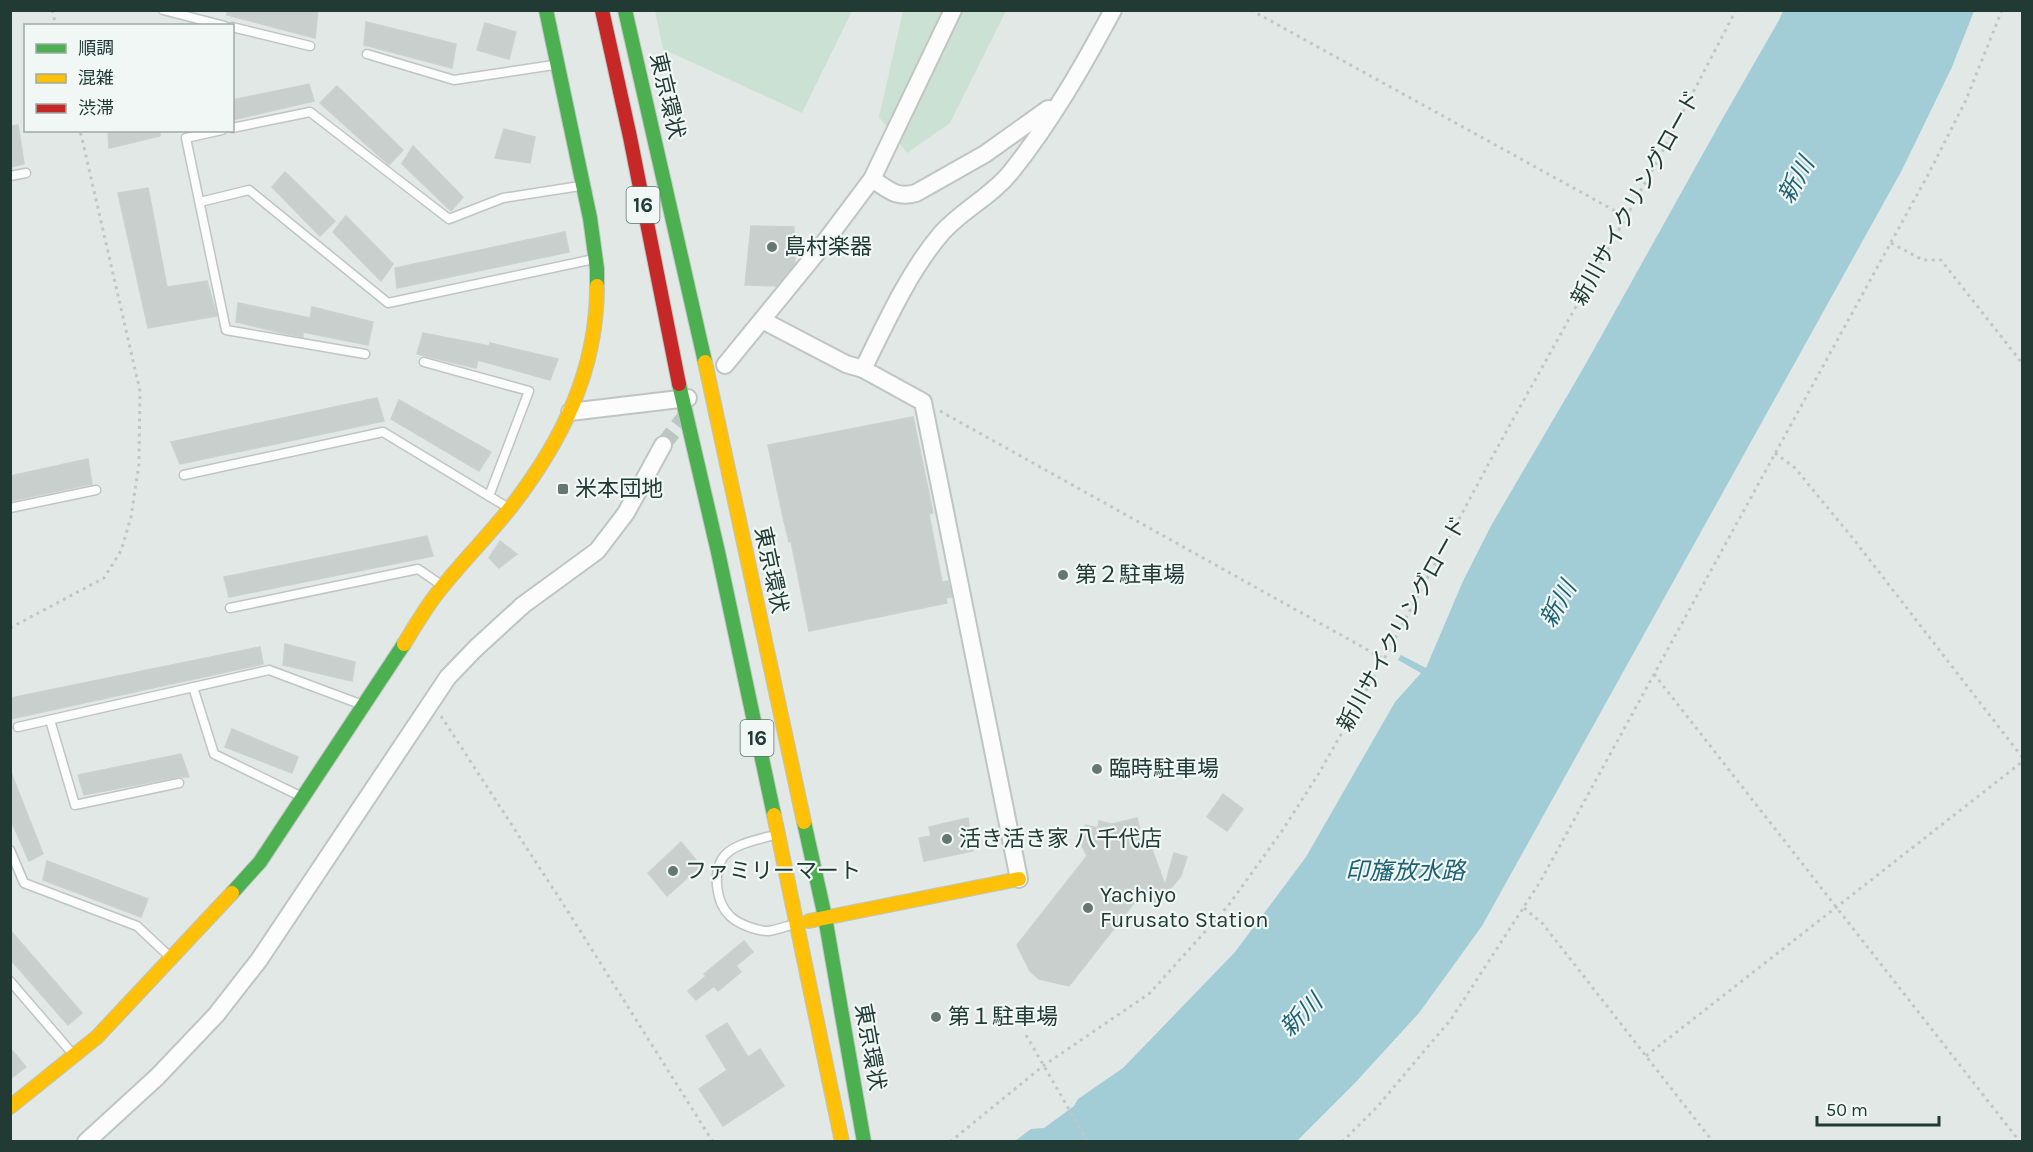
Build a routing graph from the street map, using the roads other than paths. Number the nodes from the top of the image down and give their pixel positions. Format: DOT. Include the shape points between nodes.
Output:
graph roads {
  1 [pos="163,10"];
  2 [pos="546,10"];
  3 [pos="602,10"];
  4 [pos="626,10"];
  5 [pos="953,10"];
  6 [pos="1113,10"];
  7 [pos="217,24"];
  8 [pos="234,27"];
  9 [pos="310,46"];
  10 [pos="367,54"];
  11 [pos="558,65"];
  12 [pos="1061,99"];
  13 [pos="234,128"];
  14 [pos="213,132"];
  15 [pos="26,173"];
  16 [pos="10,176"];
  17 [pos="872,179"];
  18 [pos="583,186"];
  19 [pos="200,202"];
  20 [pos="596,258"];
  21 [pos="762,320"];
  22 [pos="365,354"];
  23 [pos="424,362"];
  24 [pos="725,364"];
  25 [pos="863,369"];
  26 [pos="711,394"];
  27 [pos="682,399"];
  28 [pos="570,412"];
  29 [pos="663,445"];
  30 [pos="184,475"];
  31 [pos="96,490"];
  32 [pos="489,496"];
  33 [pos="10,508"];
  34 [pos="510,508"];
  35 [pos="443,586"];
  36 [pos="230,608"];
  37 [pos="193,687"];
  38 [pos="363,705"];
  39 [pos="50,720"];
  40 [pos="18,727"];
  41 [pos="179,783"];
  42 [pos="303,798"];
  43 [pos="777,834"];
  44 [pos="10,850"];
  45 [pos="1019,879"];
  46 [pos="825,917"];
  47 [pos="797,923"];
  48 [pos="171,959"];
  49 [pos="10,981"];
  50 [pos="75,1055"];
  51 [pos="13,1100"];
  52 [pos="86,1142"];
  53 [pos="842,1142"];
  54 [pos="864,1142"];
  1 -- 7 [label="lane"];
  2 -- 11 [label="main road"];
  3 -- 27 [label="main road, 東京環状 / 16"];
  4 -- 26 [label="main road, 東京環状 / 16"];
  5 -- 17 [label="street"];
  6 -- 12 [label="street"];
  8 -- 9 [label="lane"];
  10 -- 11 [label="lane" via="454,80"];
  11 -- 18 [label="main road"];
  12 -- 17 [label="street" via="985,154 916,193 896,194"];
  12 -- 25 [label="street" via="1011,173 941,234 920,263"];
  13 -- 18 [label="lane" via="310,112 448,219 503,198"];
  14 -- 19 [label="lane" via="186,138"];
  15 -- 16 [label="lane"];
  17 -- 21 [label="street"];
  18 -- 20 [label="main road"];
  19 -- 20 [label="lane" via="249,190 388,303"];
  19 -- 22 [label="lane" via="226,330"];
  20 -- 28 [label="main road" via="597,307 592,348"];
  21 -- 24 [label="street"];
  21 -- 25 [label="street"];
  23 -- 32 [label="lane" via="529,391"];
  25 -- 45 [label="street" via="923,402"];
  26 -- 27 [label="street"];
  26 -- 46 [label="main road, 東京環状 / 16"];
  27 -- 28 [label="street"];
  27 -- 43 [label="main road, 東京環状 / 16"];
  28 -- 34 [label="main road" via="545,460"];
  29 -- 52 [label="street" via="626,513 597,552 523,605 448,677 259,960 216,1016"];
  30 -- 32 [label="lane" via="383,432"];
  31 -- 33 [label="lane"];
  32 -- 34 [label="lane"];
  34 -- 35 [label="main road"];
  35 -- 36 [label="lane" via="418,569"];
  35 -- 38 [label="main road"];
  37 -- 38 [label="lane" via="269,670"];
  37 -- 39 [label="lane"];
  37 -- 42 [label="lane" via="214,754"];
  38 -- 42 [label="main road"];
  39 -- 40 [label="lane"];
  39 -- 41 [label="lane" via="75,805"];
  42 -- 48 [label="main road" via="260,862"];
  43 -- 47 [label="main road, 東京環状 / 16"];
  43 -- 47 [label="lane" via="742,844 723,858 716,880 720,898 729,915 747,926 768,931"];
  44 -- 48 [label="lane" via="24,883 138,926"];
  45 -- 46 [label="main road"];
  46 -- 47 [label="main road"];
  46 -- 54 [label="main road, 東京環状 / 16"];
  47 -- 53 [label="main road, 東京環状 / 16"];
  48 -- 50 [label="main road"];
  49 -- 50 [label="lane"];
  50 -- 51 [label="main road"];
}
